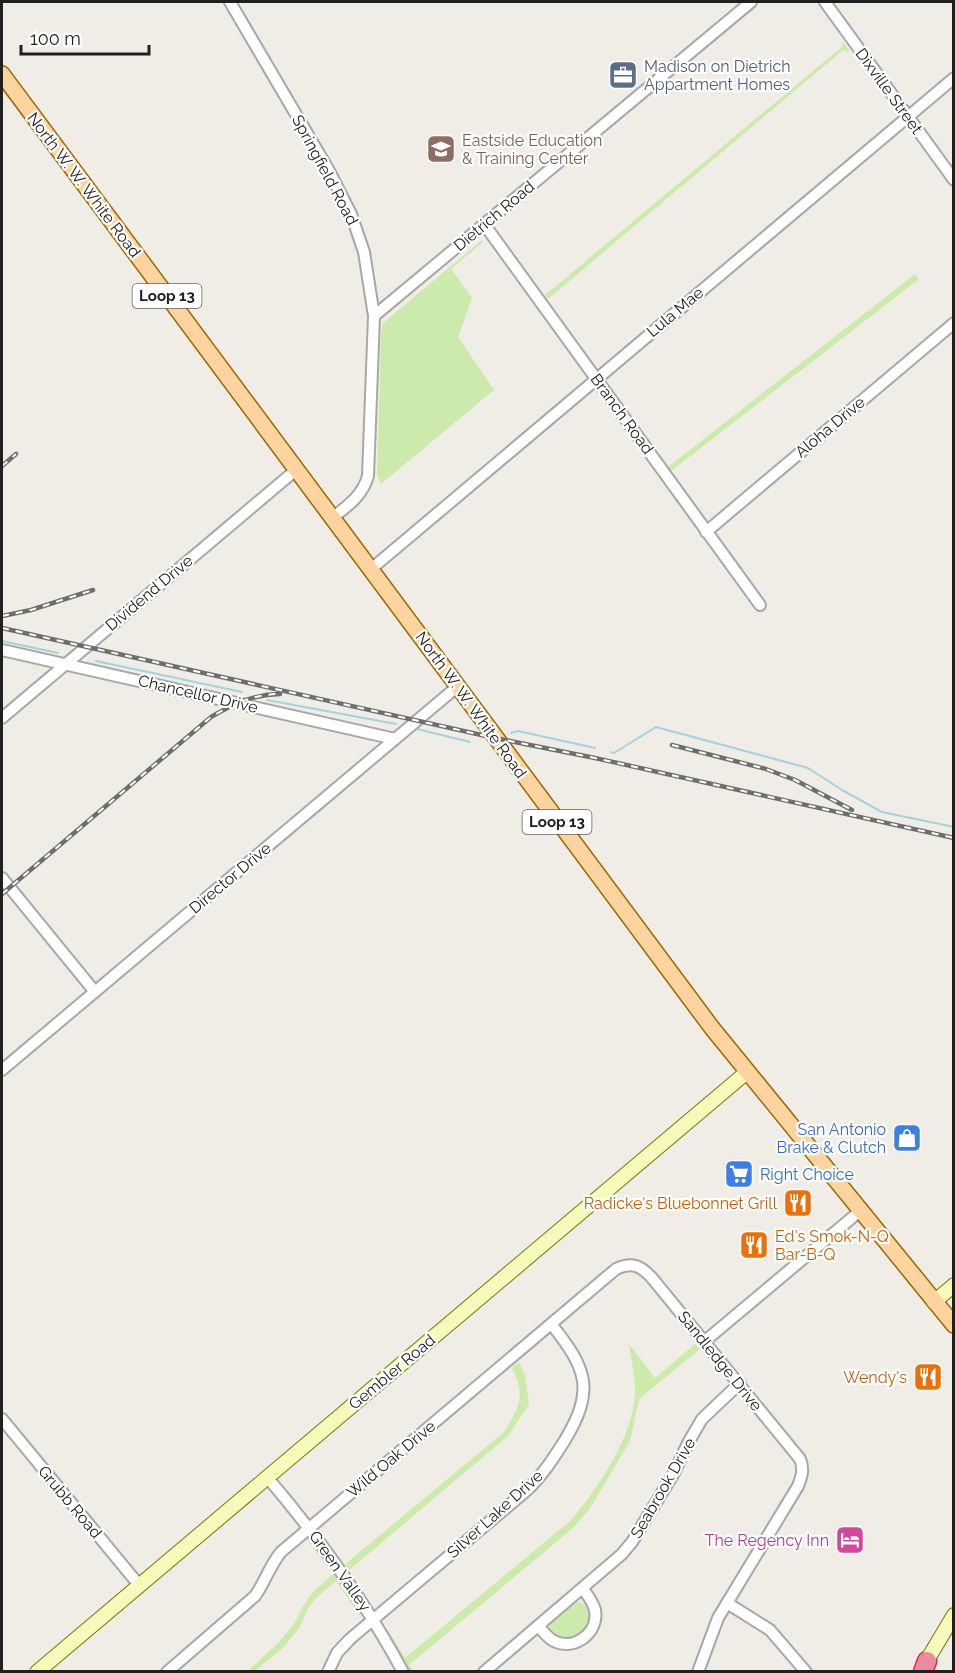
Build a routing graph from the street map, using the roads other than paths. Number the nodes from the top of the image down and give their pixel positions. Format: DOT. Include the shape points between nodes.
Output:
graph roads {
  1 [pos="230,2"];
  2 [pos="751,2"];
  3 [pos="825,2"];
  4 [pos="2,74"];
  5 [pos="954,78"];
  6 [pos="908,116"];
  7 [pos="954,180"];
  8 [pos="484,224"];
  9 [pos="374,316"];
  10 [pos="954,322"];
  11 [pos="597,378"];
  12 [pos="297,469"];
  13 [pos="332,518"];
  14 [pos="706,532"];
  15 [pos="370,570"];
  16 [pos="760,605"];
  17 [pos="2,650"];
  18 [pos="66,663"];
  19 [pos="458,686"];
  20 [pos="2,718"];
  21 [pos="395,739"];
  22 [pos="2,878"];
  23 [pos="95,992"];
  24 [pos="2,1070"];
  25 [pos="747,1072"];
  26 [pos="860,1211"];
  27 [pos="632,1265"];
  28 [pos="954,1286"];
  29 [pos="934,1302"];
  30 [pos="552,1324"];
  31 [pos="954,1325"];
  32 [pos="705,1341"];
  33 [pos="740,1383"];
  34 [pos="2,1419"];
  35 [pos="267,1477"];
  36 [pos="310,1528"];
  37 [pos="139,1585"];
  38 [pos="583,1590"];
  39 [pos="727,1603"];
  40 [pos="954,1615"];
  41 [pos="373,1620"];
  42 [pos="538,1626"];
  43 [pos="924,1668"];
  44 [pos="37,1671"];
  45 [pos="167,1671"];
  46 [pos="328,1671"];
  47 [pos="403,1671"];
  48 [pos="484,1671"];
  49 [pos="698,1671"];
  50 [pos="806,1671"];
  1 -- 9 [label="street, Springfield Road" via="351,214 364,252"];
  2 -- 8 [label="street, Dietrich Road"];
  3 -- 6 [label="street, Dixville Street"];
  4 -- 12 [label="main road, North W. W. White Road / Loop 13"];
  5 -- 6 [label="street, Lula Mae"];
  6 -- 7 [label="street, Dixville Street"];
  6 -- 11 [label="street, Lula Mae"];
  8 -- 9 [label="street, Dietrich Road"];
  8 -- 11 [label="street, Branch Road"];
  9 -- 13 [label="street, Springfield Road" via="368,476 357,496"];
  10 -- 14 [label="street, Aloha Drive"];
  11 -- 14 [label="street, Branch Road"];
  11 -- 15 [label="street, Lula Mae"];
  12 -- 13 [label="main road, North W. W. White Road / Loop 13"];
  12 -- 18 [label="street, Dividend Drive"];
  13 -- 15 [label="main road, North W. W. White Road / Loop 13"];
  14 -- 16 [label="street, Branch Road"];
  15 -- 19 [label="main road, North W. W. White Road / Loop 13"];
  17 -- 18 [label="street, Chancellor Drive"];
  18 -- 20 [label="street, Dividend Drive"];
  18 -- 21 [label="street, Chancellor Drive"];
  19 -- 21 [label="street, Director Drive"];
  19 -- 25 [label="main road, North W. W. White Road / Loop 13"];
  21 -- 23 [label="street, Director Drive"];
  22 -- 23 [label="street"];
  23 -- 24 [label="street, Director Drive"];
  25 -- 26 [label="main road, North W. W. White Road / Loop 13"];
  25 -- 35 [label="main road, Gembler Road"];
  26 -- 29 [label="main road, North W. W. White Road / Loop 13"];
  26 -- 32 [label="street"];
  27 -- 30 [label="street, Wild Oak Drive" via="616,1269"];
  27 -- 32 [label="street, Sandledge Drive" via="642,1267"];
  28 -- 29 [label="main road"];
  29 -- 31 [label="main road, North W. W. White Road / Loop 13"];
  30 -- 36 [label="street, Wild Oak Drive"];
  30 -- 41 [label="street, Silver Lake Drive" via="574,1353 580,1370 584,1400 576,1422 538,1480"];
  32 -- 33 [label="street, Sandledge Drive"];
  33 -- 38 [label="street, Seabrook Drive" via="702,1419 632,1542"];
  33 -- 39 [label="street, Sandledge Drive" via="800,1459 802,1475"];
  34 -- 37 [label="street, Grubb Road"];
  35 -- 36 [label="street, Green Valley"];
  35 -- 37 [label="main road, Gembler Road"];
  36 -- 41 [label="street, Green Valley"];
  36 -- 45 [label="street, Wild Oak Drive" via="276,1558 249,1603"];
  37 -- 44 [label="main road, Gembler Road"];
  38 -- 42 [label="street, Seabrook Drive"];
  38 -- 42 [label="street" via="596,1615 585,1638 574,1643 557,1642"];
  39 -- 49 [label="street"];
  39 -- 50 [label="street" via="770,1630"];
  40 -- 43 [label="main road"];
  41 -- 46 [label="street, Silver Lake Drive" via="342,1647"];
  41 -- 47 [label="street, Green Valley"];
  42 -- 48 [label="street, Seabrook Drive"];
}
